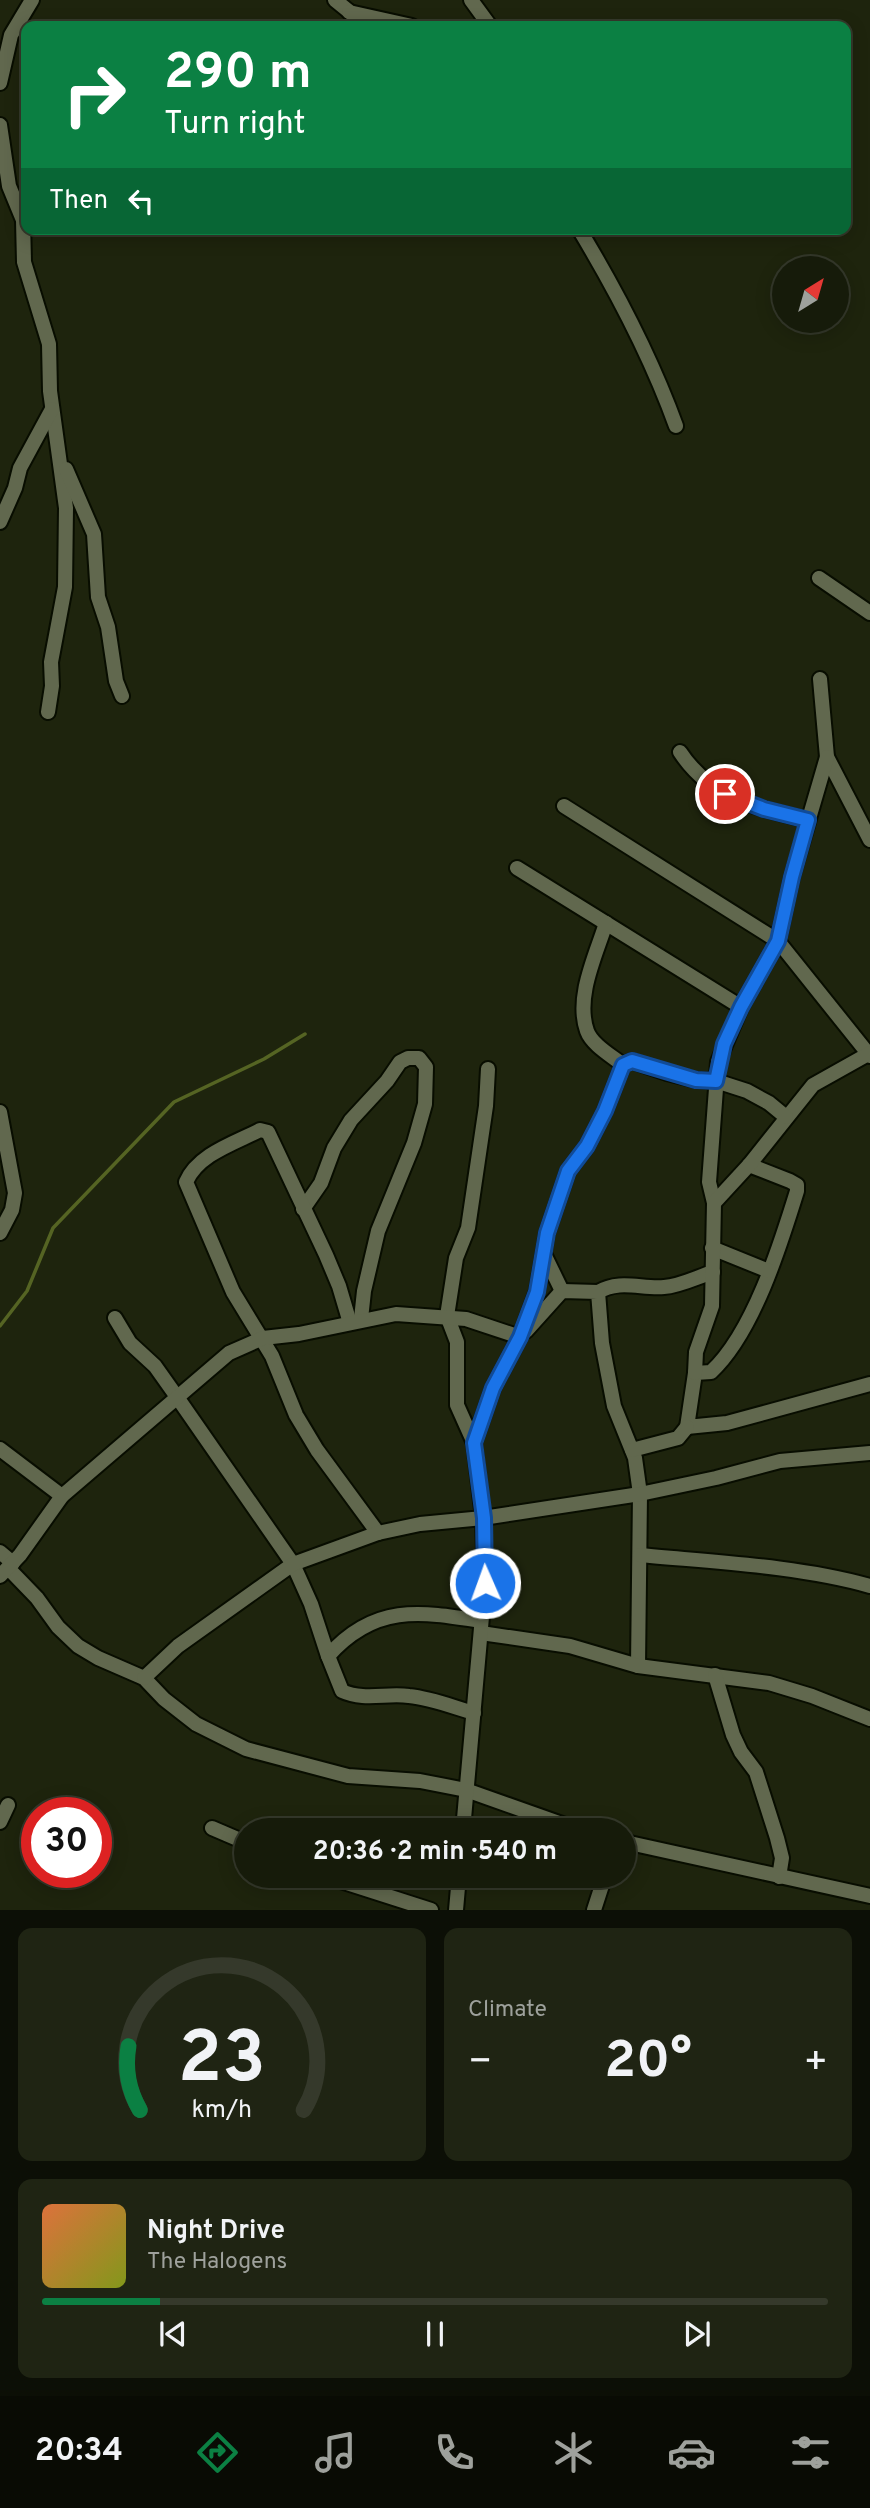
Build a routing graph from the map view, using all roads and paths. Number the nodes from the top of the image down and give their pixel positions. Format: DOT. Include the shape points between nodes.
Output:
graph roads {
  1 [pos="32,0"];
  2 [pos="335,0"];
  3 [pos="471,0"];
  4 [pos="349,12"];
  5 [pos="361,21"];
  6 [pos="390,21"];
  7 [pos="486,21"];
  8 [pos="0,83"];
  9 [pos="0,125"];
  10 [pos="21,215"];
  11 [pos="23,235"];
  12 [pos="583,235"];
  13 [pos="53,408"];
  14 [pos="676,426"];
  15 [pos="60,460"];
  16 [pos="0,522"];
  17 [pos="819,578"];
  18 [pos="870,612"];
  19 [pos="820,679"];
  20 [pos="122,696"];
  21 [pos="48,712"];
  22 [pos="680,752"];
  23 [pos="827,757"];
  24 [pos="564,806"];
  25 [pos="808,820"];
  26 [pos="870,840"];
  27 [pos="517,867"];
  28 [pos="606,923"];
  29 [pos="778,941"];
  30 [pos="741,1007"];
  31 [pos="869,1054"];
  32 [pos="623,1065"];
  33 [pos="488,1069"];
  34 [pos="716,1081"];
  35 [pos="0,1112"];
  36 [pos="786,1117"];
  37 [pos="749,1165"];
  38 [pos="714,1203"];
  39 [pos="303,1209"];
  40 [pos="0,1233"];
  41 [pos="712,1248"];
  42 [pos="545,1256"];
  43 [pos="713,1272"];
  44 [pos="769,1272"];
  45 [pos="562,1291"];
  46 [pos="598,1292"];
  47 [pos="447,1316"];
  48 [pos="115,1318"];
  49 [pos="356,1321"];
  50 [pos="520,1337"];
  51 [pos="263,1338"];
  52 [pos="695,1373"];
  53 [pos="870,1384"];
  54 [pos="177,1396"];
  55 [pos="687,1427"];
  56 [pos="474,1443"];
  57 [pos="0,1448"];
  58 [pos="632,1450"];
  59 [pos="870,1453"];
  60 [pos="640,1494"];
  61 [pos="62,1496"];
  62 [pos="484,1518"];
  63 [pos="378,1533"];
  64 [pos="0,1552"];
  65 [pos="640,1555"];
  66 [pos="293,1564"];
  67 [pos="7,1569"];
  68 [pos="870,1586"];
  69 [pos="481,1627"];
  70 [pos="328,1656"];
  71 [pos="638,1666"];
  72 [pos="716,1675"];
  73 [pos="145,1678"];
  74 [pos="474,1713"];
  75 [pos="870,1719"];
  76 [pos="466,1790"];
  77 [pos="9,1805"];
  78 [pos="464,1818"];
  79 [pos="545,1818"];
  80 [pos="0,1822"];
  81 [pos="212,1828"];
  82 [pos="234,1837"];
  83 [pos="636,1844"];
  84 [pos="779,1877"];
  85 [pos="364,1888"];
  86 [pos="458,1888"];
  87 [pos="601,1888"];
  88 [pos="870,1896"];
  89 [pos="431,1909"];
  90 [pos="456,1909"];
  91 [pos="594,1909"];
  1 -- 8 [label="street" via="11,35"];
  2 -- 4 [label="street"];
  3 -- 7 [label="street"];
  4 -- 5 [label="street"];
  4 -- 6 [label="street"];
  9 -- 10 [label="street" via="9,186"];
  11 -- 13 [label="street" via="24,262 50,344"];
  12 -- 14 [label="street" via="654,368"];
  13 -- 15 [label="street"];
  13 -- 16 [label="street" via="20,468"];
  15 -- 20 [label="street" via="94,534 98,597"];
  15 -- 21 [label="street" via="67,529 65,587 51,662"];
  17 -- 18 [label="street"];
  19 -- 23 [label="street"];
  22 -- 25 [label="street" via="712,787 737,800"];
  23 -- 25 [label="street"];
  23 -- 26 [label="street"];
  24 -- 29 [label="street"];
  25 -- 29 [label="street"];
  27 -- 28 [label="street"];
  28 -- 30 [label="street"];
  28 -- 32 [label="street" via="586,982 584,1011 587,1033"];
  29 -- 30 [label="street"];
  29 -- 31 [label="street"];
  30 -- 34 [label="street" via="724,1044"];
  31 -- 36 [label="street" via="813,1085"];
  32 -- 34 [label="street" via="632,1061 696,1080"];
  32 -- 42 [label="street" via="587,1146 568,1171 547,1233"];
  33 -- 47 [label="street" via="468,1227 456,1258"];
  34 -- 36 [label="street" via="747,1091"];
  34 -- 38 [label="street" via="709,1182"];
  35 -- 40 [label="street" via="15,1193"];
  36 -- 37 [label="street"];
  37 -- 38 [label="street"];
  37 -- 44 [label="street" via="797,1185"];
  38 -- 41 [label="street"];
  39 -- 49 [label="street"];
  39 -- 49 [label="street" via="321,1183 351,1120 400,1062 419,1058 426,1067 425,1104 378,1231"];
  39 -- 51 [label="street" via="268,1132 260,1130 199,1163 186,1182 233,1292"];
  41 -- 43 [label="street"];
  41 -- 44 [label="street"];
  42 -- 45 [label="street"];
  42 -- 50 [label="street"];
  43 -- 46 [label="street" via="665,1287 609,1285"];
  43 -- 52 [label="street" via="712,1306 696,1352"];
  44 -- 52 [label="street" via="726,1355 711,1372"];
  45 -- 46 [label="street"];
  45 -- 50 [label="street"];
  46 -- 58 [label="street" via="614,1406"];
  47 -- 49 [label="street" via="396,1314"];
  47 -- 50 [label="street"];
  47 -- 56 [label="street" via="457,1342 457,1405"];
  48 -- 54 [label="street" via="130,1343"];
  49 -- 51 [label="street"];
  50 -- 56 [label="street" via="493,1388"];
  51 -- 54 [label="street" via="229,1353"];
  51 -- 63 [label="street" via="296,1415"];
  52 -- 55 [label="street"];
  53 -- 55 [label="street" via="727,1423"];
  54 -- 61 [label="street"];
  54 -- 66 [label="street"];
  55 -- 58 [label="street" via="678,1438"];
  56 -- 62 [label="street"];
  57 -- 61 [label="street"];
  58 -- 60 [label="street"];
  59 -- 60 [label="street" via="780,1461"];
  60 -- 62 [label="street"];
  60 -- 65 [label="street"];
  61 -- 67 [label="street"];
  62 -- 63 [label="street"];
  62 -- 69 [label="street"];
  63 -- 66 [label="street"];
  64 -- 67 [label="street"];
  65 -- 68 [label="street" via="818,1575"];
  65 -- 71 [label="street"];
  66 -- 70 [label="street"];
  66 -- 73 [label="street" via="178,1646"];
  67 -- 73 [label="street" via="78,1646"];
  69 -- 70 [label="street" via="411,1612 388,1616 368,1622"];
  69 -- 71 [label="street"];
  69 -- 74 [label="street"];
  70 -- 74 [label="street" via="342,1691 353,1696 408,1695"];
  71 -- 72 [label="street"];
  72 -- 75 [label="street" via="769,1683"];
  72 -- 84 [label="street" via="733,1735 756,1772 778,1838"];
  73 -- 76 [label="street" via="196,1724 246,1749 348,1776 420,1781"];
  74 -- 76 [label="street"];
  76 -- 78 [label="street"];
  76 -- 79 [label="street"];
  77 -- 80 [label="street"];
  81 -- 82 [label="street"];
  83 -- 84 [label="street"];
  84 -- 88 [label="street"];
  85 -- 89 [label="street"];
  86 -- 90 [label="street"];
  87 -- 91 [label="street"];
}
